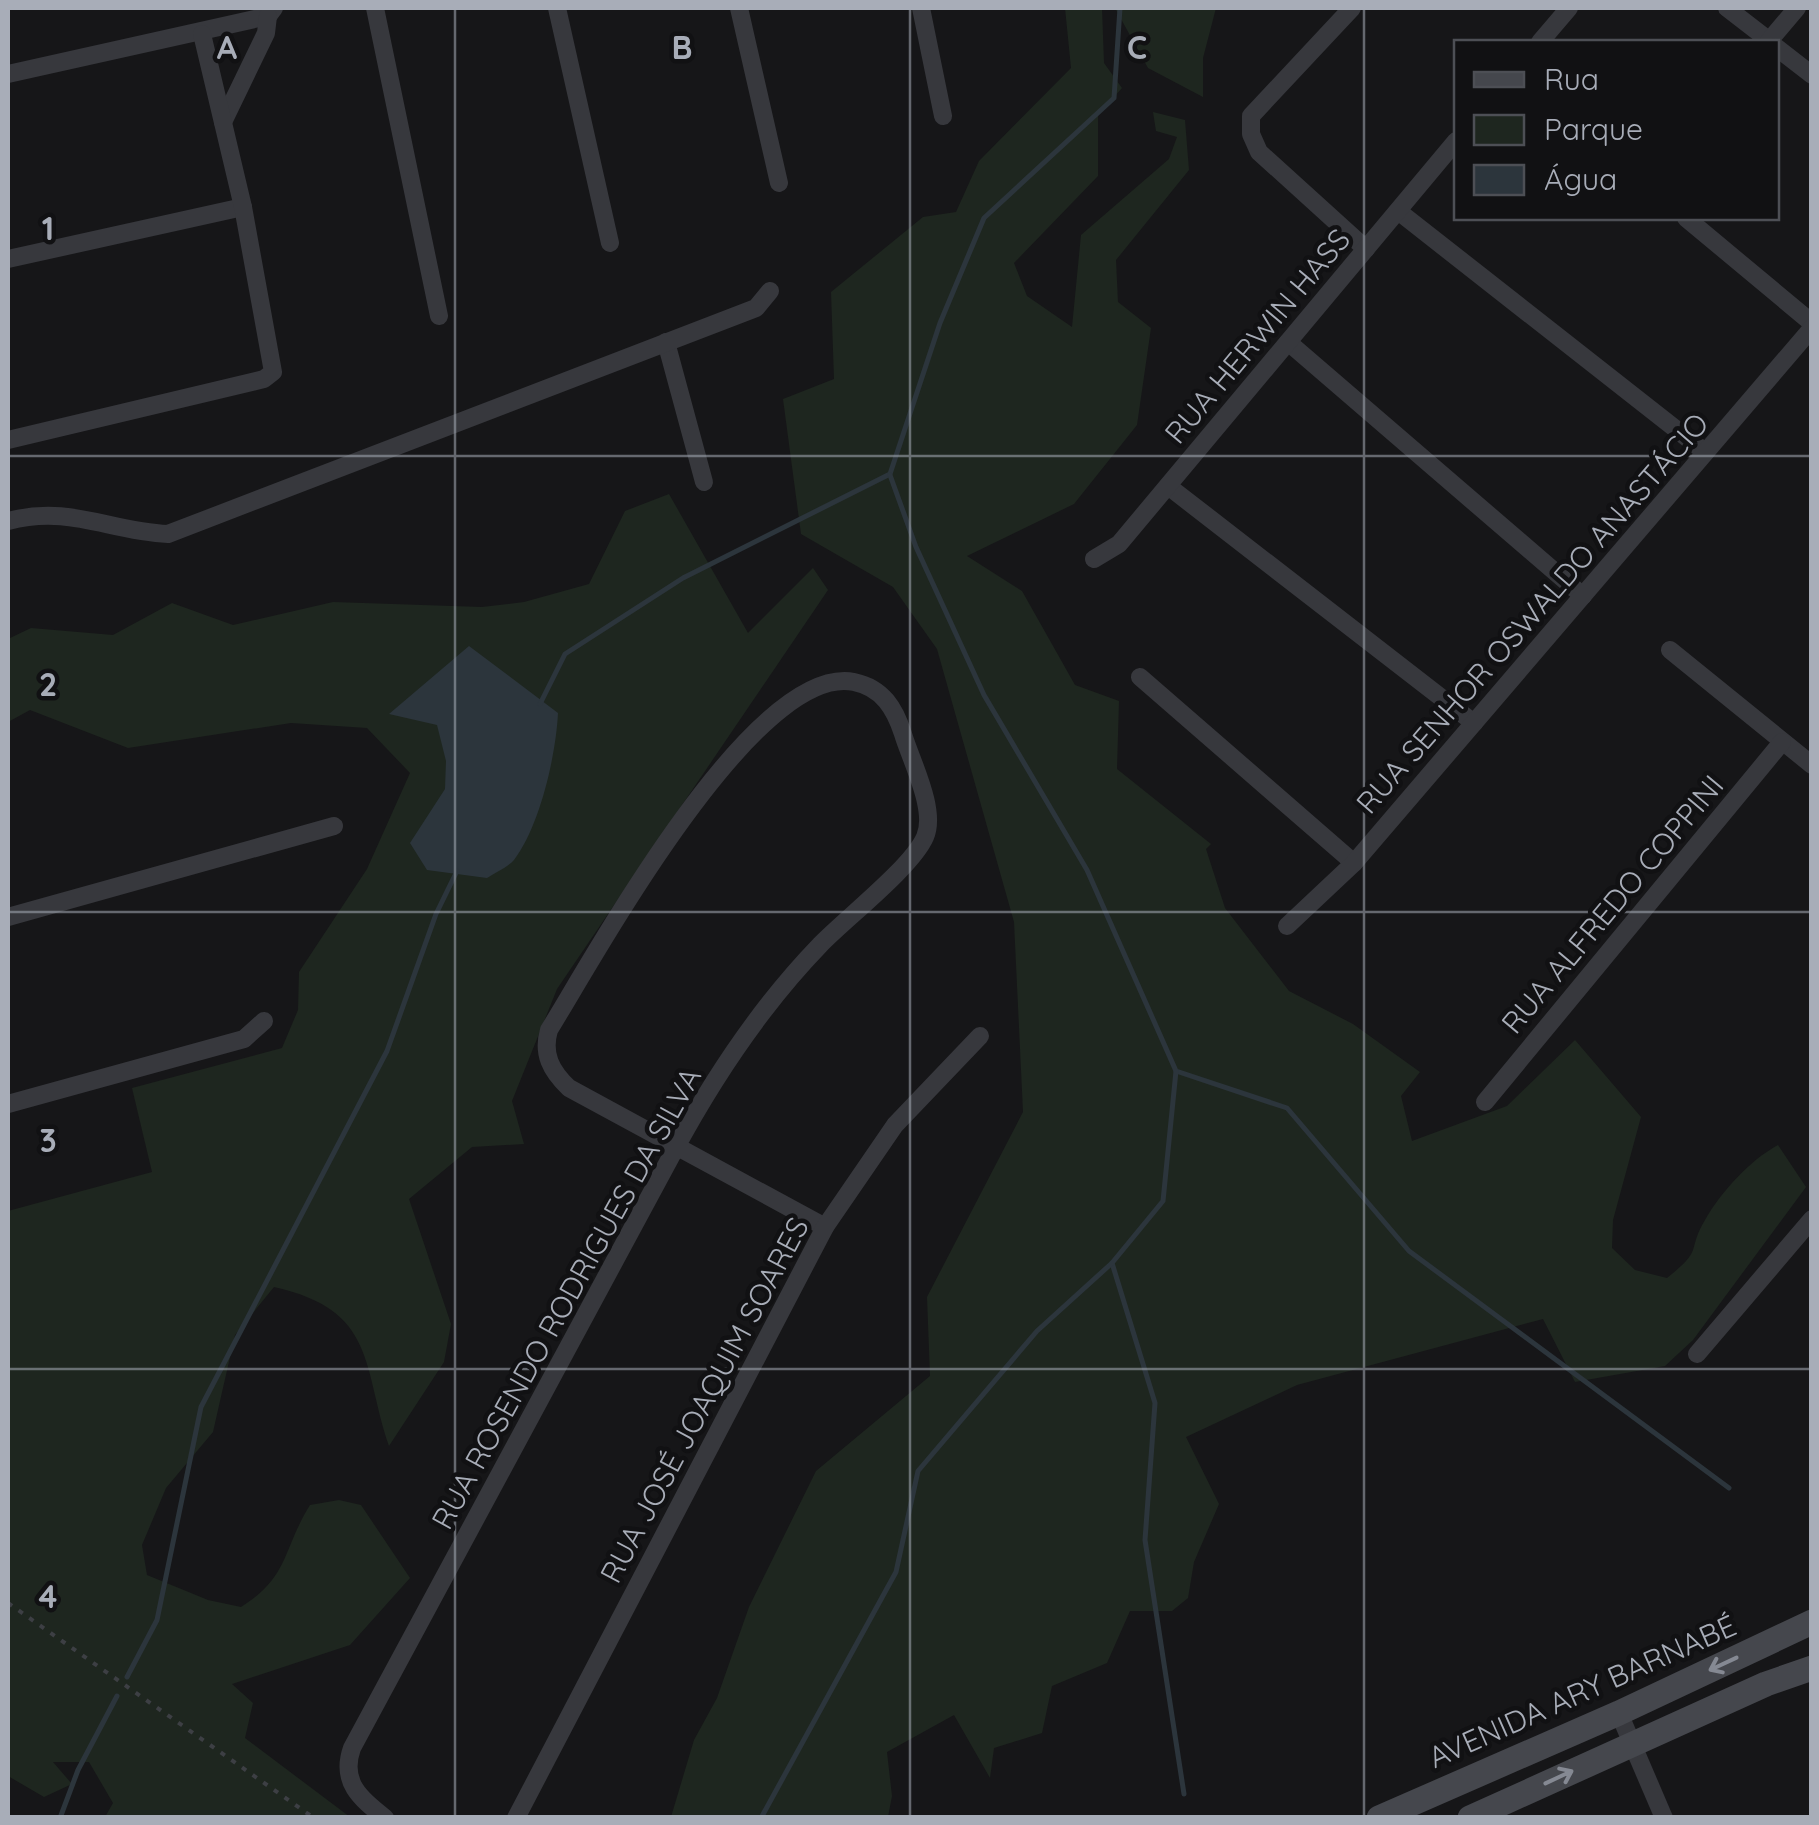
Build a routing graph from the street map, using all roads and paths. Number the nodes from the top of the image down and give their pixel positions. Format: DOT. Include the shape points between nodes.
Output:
graph roads {
  1 [pos="375,8"];
  2 [pos="557,8"];
  3 [pos="740,8"];
  4 [pos="921,8"];
  5 [pos="1352,8"];
  6 [pos="1569,8"];
  7 [pos="1727,8"];
  8 [pos="1798,8"];
  9 [pos="271,12"];
  10 [pos="202,34"];
  11 [pos="1542,40"];
  12 [pos="1767,40"];
  13 [pos="1775,40"];
  14 [pos="1779,49"];
  15 [pos="8,74"];
  16 [pos="1812,75"];
  17 [pos="943,116"];
  18 [pos="223,122"];
  19 [pos="1454,144"];
  20 [pos="780,183"];
  21 [pos="243,207"];
  22 [pos="1398,210"];
  23 [pos="1688,220"];
  24 [pos="610,243"];
  25 [pos="1366,249"];
  26 [pos="8,260"];
  27 [pos="770,291"];
  28 [pos="439,316"];
  29 [pos="1812,325"];
  30 [pos="666,342"];
  31 [pos="1288,342"];
  32 [pos="8,440"];
  33 [pos="1705,452"];
  34 [pos="704,482"];
  35 [pos="1168,486"];
  36 [pos="8,521"];
  37 [pos="1094,559"];
  38 [pos="1582,596"];
  39 [pos="1670,650"];
  40 [pos="1140,676"];
  41 [pos="1474,722"];
  42 [pos="1782,742"];
  43 [pos="1812,765"];
  44 [pos="334,826"];
  45 [pos="1354,862"];
  46 [pos="8,916"];
  47 [pos="1287,926"];
  48 [pos="264,1021"];
  49 [pos="980,1036"];
  50 [pos="1485,1102"];
  51 [pos="8,1104"];
  52 [pos="675,1149"];
  53 [pos="1812,1219"];
  54 [pos="825,1227"];
  55 [pos="1697,1354"];
  56 [pos="8,1604"];
  57 [pos="1812,1622"];
  58 [pos="1812,1668"];
  59 [pos="1619,1713"];
  60 [pos="1634,1742"];
  61 [pos="314,1818"];
  62 [pos="384,1818"];
  63 [pos="516,1818"];
  64 [pos="1379,1818"];
  65 [pos="1470,1818"];
  66 [pos="1664,1818"];
  1 -- 28 [label="street"];
  2 -- 24 [label="street"];
  3 -- 20 [label="street"];
  4 -- 17 [label="street"];
  5 -- 25 [label="street" via="1251,116 1251,134 1259,152"];
  6 -- 11 [label="street"];
  7 -- 12 [label="street"];
  8 -- 13 [label="street"];
  9 -- 10 [label="street"];
  9 -- 18 [label="street"];
  10 -- 15 [label="street"];
  10 -- 18 [label="street"];
  14 -- 16 [label="street"];
  18 -- 21 [label="street"];
  19 -- 22 [label="street, RUA HERWIN HASS"];
  21 -- 26 [label="street"];
  21 -- 32 [label="street" via="273,372"];
  22 -- 25 [label="street, RUA HERWIN HASS"];
  22 -- 33 [label="street"];
  23 -- 29 [label="street"];
  25 -- 31 [label="street, RUA HERWIN HASS"];
  27 -- 30 [label="street" via="756,308"];
  29 -- 33 [label="street, RUA SENHOR OSWALDO ANASTÁCIO"];
  30 -- 34 [label="street"];
  30 -- 36 [label="street" via="168,534 138,533 77,515 42,513"];
  31 -- 35 [label="street, RUA HERWIN HASS"];
  31 -- 38 [label="street"];
  33 -- 38 [label="street, RUA SENHOR OSWALDO ANASTÁCIO"];
  35 -- 37 [label="street, RUA HERWIN HASS" via="1119,544"];
  35 -- 41 [label="street"];
  38 -- 41 [label="street, RUA SENHOR OSWALDO ANASTÁCIO"];
  39 -- 42 [label="street"];
  40 -- 45 [label="street"];
  41 -- 45 [label="street, RUA SENHOR OSWALDO ANASTÁCIO"];
  42 -- 43 [label="street"];
  42 -- 50 [label="street, RUA ALFREDO COPPINI"];
  44 -- 46 [label="street"];
  45 -- 47 [label="street, RUA SENHOR OSWALDO ANASTÁCIO"];
  48 -- 51 [label="street" via="244,1039"];
  49 -- 54 [label="street, RUA JOSÉ JOAQUIM SOARES" via="895,1125"];
  52 -- 52 [label="street, RUA ROSENDO RODRIGUES DA SILVA" via="721,1072 817,948 926,836 926,811 896,714 869,687 838,680 820,684 787,705 703,792 550,1030 547,1058 569,1088"];
  52 -- 54 [label="street"];
  52 -- 62 [label="street, RUA ROSENDO RODRIGUES DA SILVA" via="352,1748 348,1777"];
  53 -- 55 [label="street"];
  54 -- 63 [label="street, RUA JOSÉ JOAQUIM SOARES"];
  56 -- 61 [label="path"];
  57 -- 59 [label="street, AVENIDA ARY BARNABÉ, one-way"];
  58 -- 60 [label="street"];
  59 -- 60 [label="street"];
  59 -- 64 [label="street, AVENIDA ARY BARNABÉ"];
  65 -- 60 [label="street, one-way"];
  60 -- 66 [label="street"];
}
